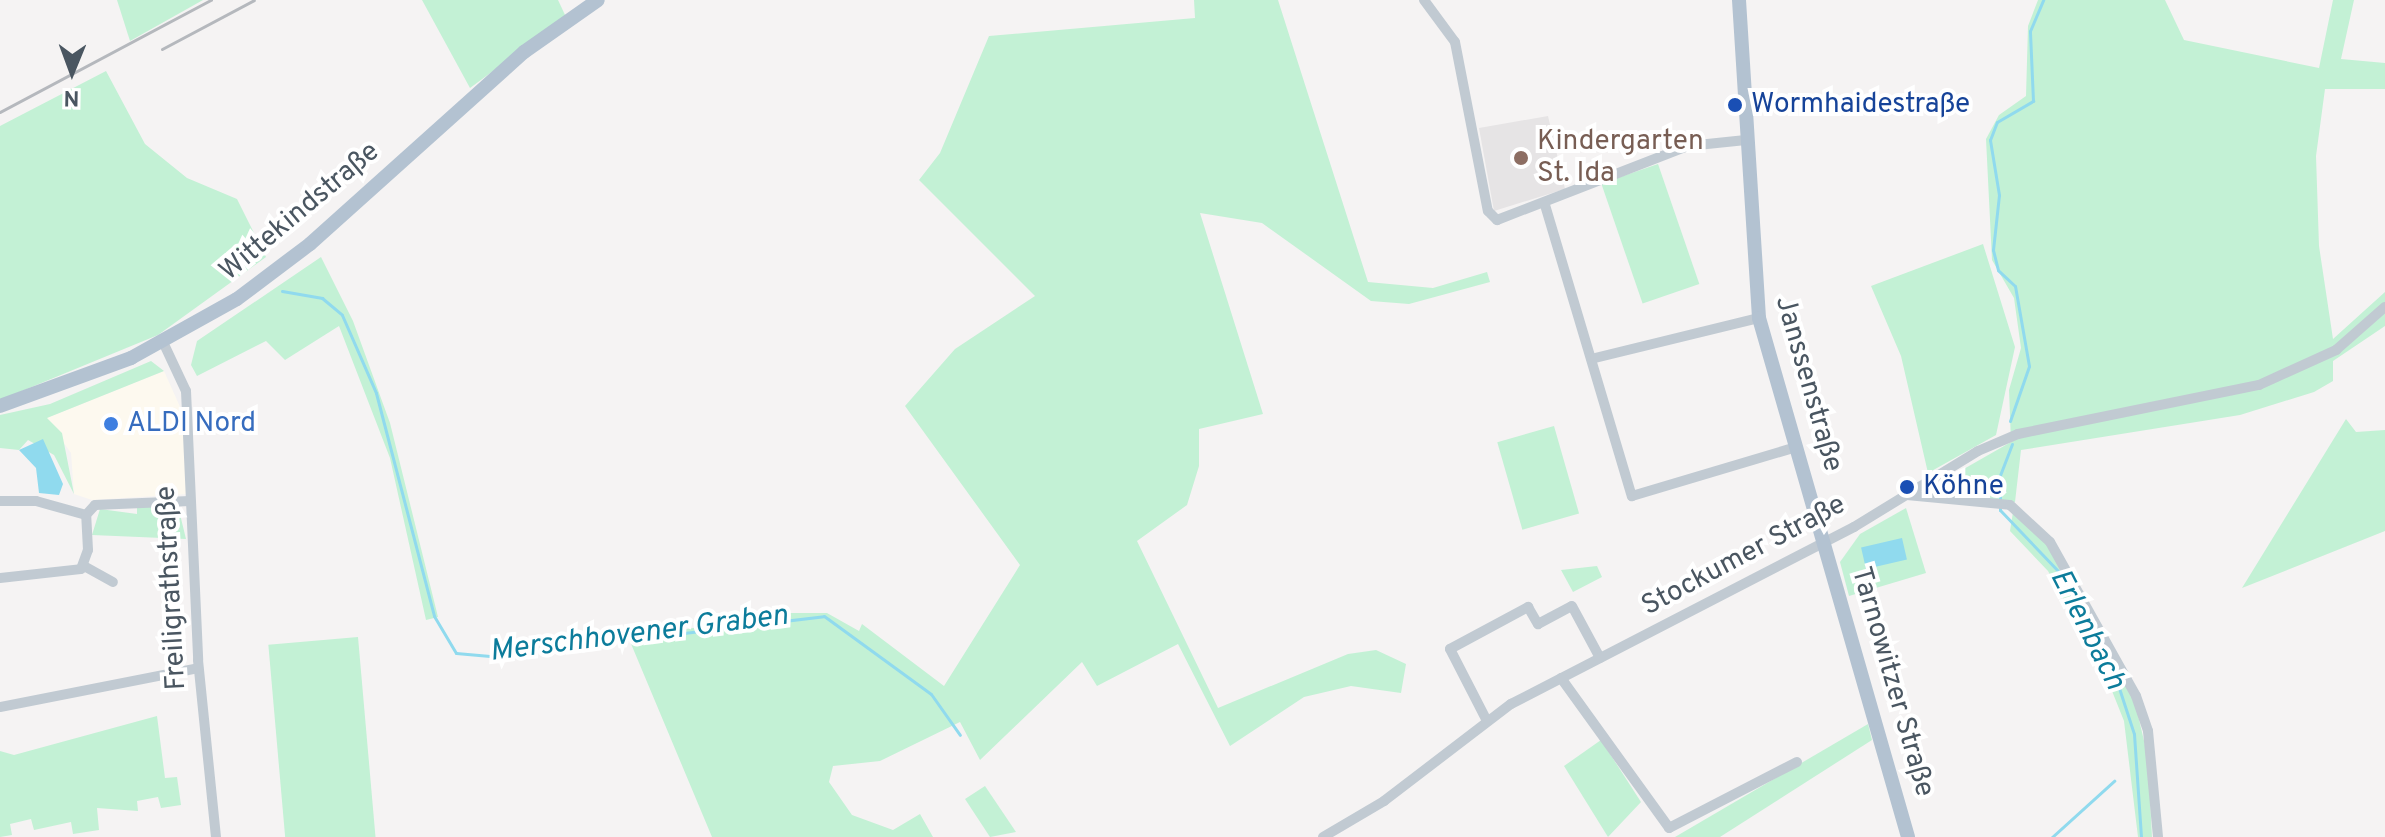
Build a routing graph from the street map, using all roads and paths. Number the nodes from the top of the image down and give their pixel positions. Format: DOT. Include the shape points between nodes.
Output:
graph roads {
  1 [pos="598,0"];
  2 [pos="1424,0"];
  3 [pos="1739,0"];
  4 [pos="1746,140"];
  5 [pos="1545,205"];
  6 [pos="2385,307"];
  7 [pos="1759,318"];
  8 [pos="163,342"];
  9 [pos="1595,358"];
  10 [pos="0,406"];
  11 [pos="1796,447"];
  12 [pos="1907,495"];
  13 [pos="0,501"];
  14 [pos="190,501"];
  15 [pos="86,515"];
  16 [pos="1825,541"];
  17 [pos="84,566"];
  18 [pos="0,578"];
  19 [pos="113,582"];
  20 [pos="1600,658"];
  21 [pos="198,668"];
  22 [pos="1561,678"];
  23 [pos="0,707"];
  24 [pos="1487,721"];
  25 [pos="1797,762"];
  26 [pos="216,837"];
  27 [pos="1323,837"];
  28 [pos="1908,837"];
  29 [pos="2158,837"];
  1 -- 8 [label="main road, Wittekindstraße" via="496,76 310,244"];
  2 -- 5 [label="street" via="1455,42 1488,211 1506,220"];
  3 -- 4 [label="main road, Janssenstraße"];
  4 -- 5 [label="street" via="1688,146"];
  4 -- 7 [label="main road, Janssenstraße"];
  5 -- 9 [label="street"];
  6 -- 12 [label="street, Stockumer Straße" via="2351,340 2300,369 2195,401 2018,434"];
  7 -- 9 [label="street"];
  7 -- 11 [label="main road, Janssenstraße"];
  8 -- 10 [label="main road, Wittekindstraße"];
  8 -- 14 [label="street, Freiligrathstraße" via="186,391"];
  9 -- 11 [label="street" via="1632,496"];
  11 -- 16 [label="main road, Janssenstraße"];
  12 -- 16 [label="street, Stockumer Straße"];
  12 -- 29 [label="street" via="2003,503 2070,569 2136,696 2148,731"];
  13 -- 15 [label="street" via="36,501"];
  14 -- 15 [label="street" via="98,503"];
  14 -- 21 [label="street, Freiligrathstraße"];
  15 -- 17 [label="street"];
  16 -- 20 [label="street, Stockumer Straße"];
  16 -- 28 [label="main road, Tarnowitzer Straße"];
  17 -- 18 [label="street"];
  17 -- 19 [label="street"];
  20 -- 22 [label="street, Stockumer Straße"];
  20 -- 24 [label="street" via="1572,606 1538,624 1528,607 1450,649"];
  21 -- 23 [label="street"];
  21 -- 26 [label="street, Freiligrathstraße"];
  22 -- 24 [label="street, Stockumer Straße"];
  22 -- 25 [label="street" via="1669,828"];
  24 -- 27 [label="street, Stockumer Straße"];
}
